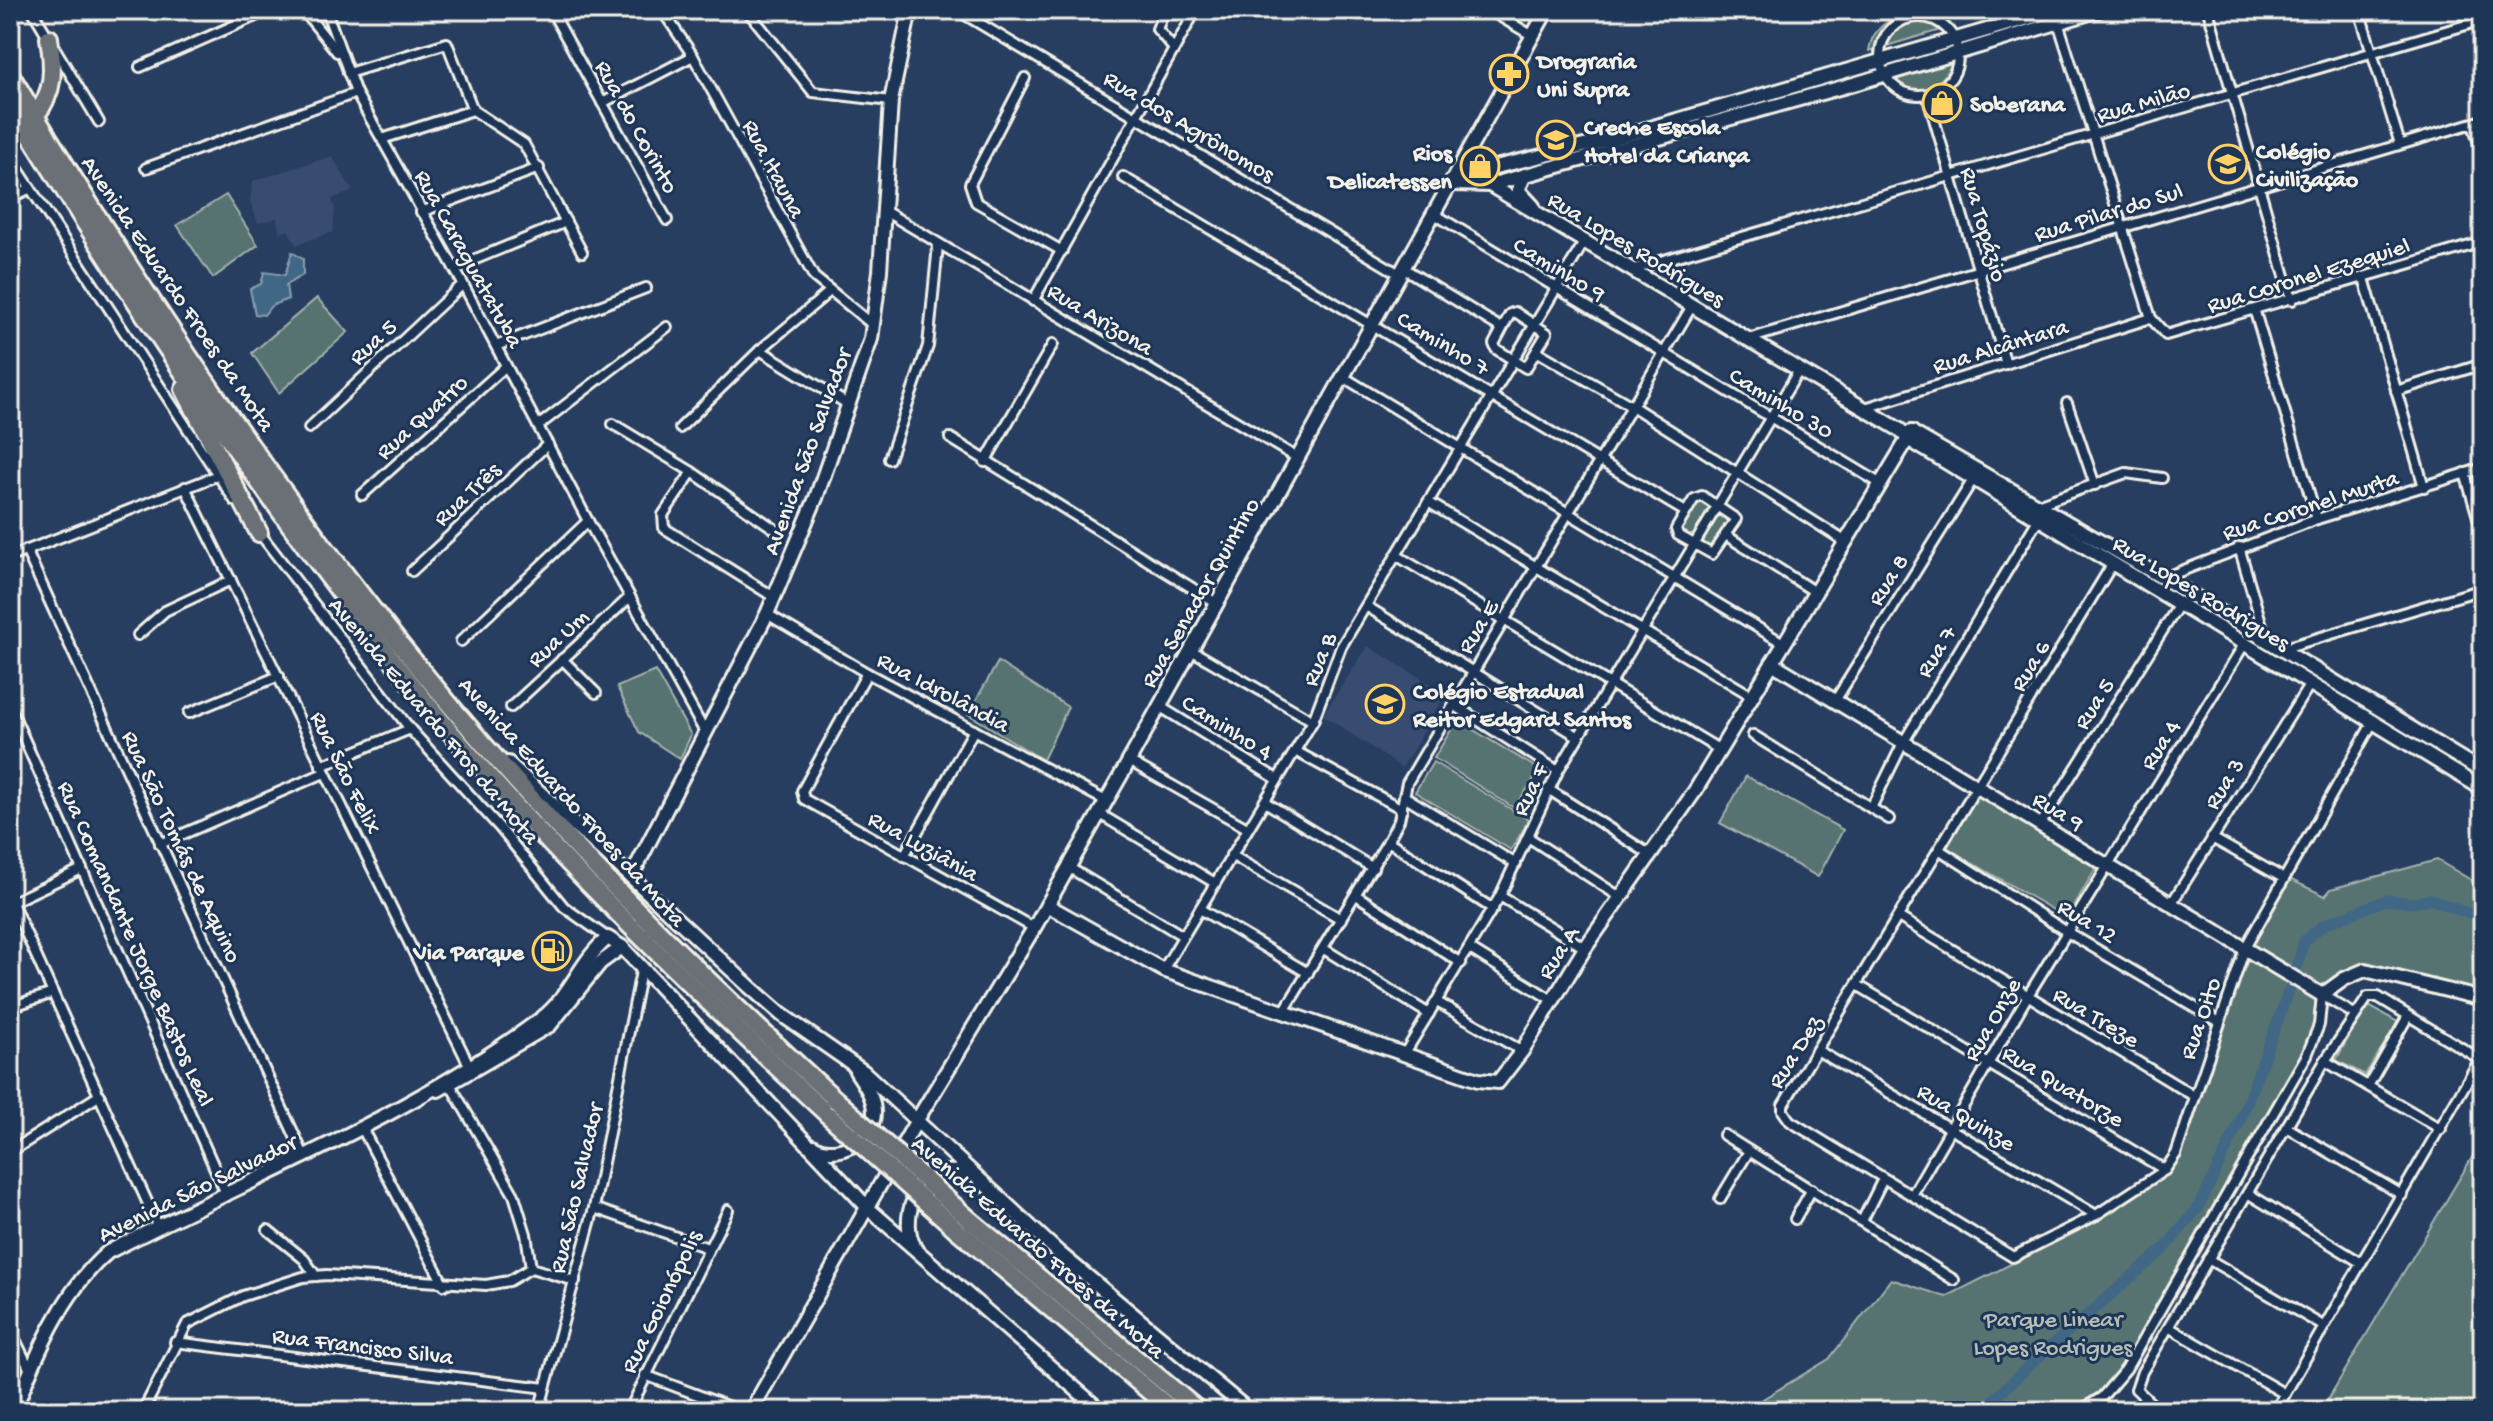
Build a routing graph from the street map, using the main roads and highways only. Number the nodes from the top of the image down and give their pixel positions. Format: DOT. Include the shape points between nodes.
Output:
graph roads {
  1 [pos="49,38"];
  2 [pos="10,74"];
  3 [pos="10,102"];
  4 [pos="35,116"];
  5 [pos="162,344"];
  6 [pos="259,533"];
  7 [pos="963,1225"];
  8 [pos="1173,1411"];
  9 [pos="1199,1411"];
  1 -- 4 [label="highway" via="52,86"];
  2 -- 4 [label="highway, Avenida Eduardo Froes da Mota"];
  3 -- 5 [label="highway, Avenida Eduardo Froes da Mota"];
  4 -- 7 [label="highway, Avenida Eduardo Froes da Mota, bridge" via="159,314 245,437 468,727 594,867 714,988"];
  5 -- 6 [label="highway"];
  5 -- 7 [label="highway, Avenida Eduardo Froes da Mota, bridge" via="430,707 542,834 828,1115"];
  7 -- 8 [label="highway, Avenida Eduardo Froes da Mota"];
  7 -- 9 [label="highway, Avenida Eduardo Froes da Mota"];
}
